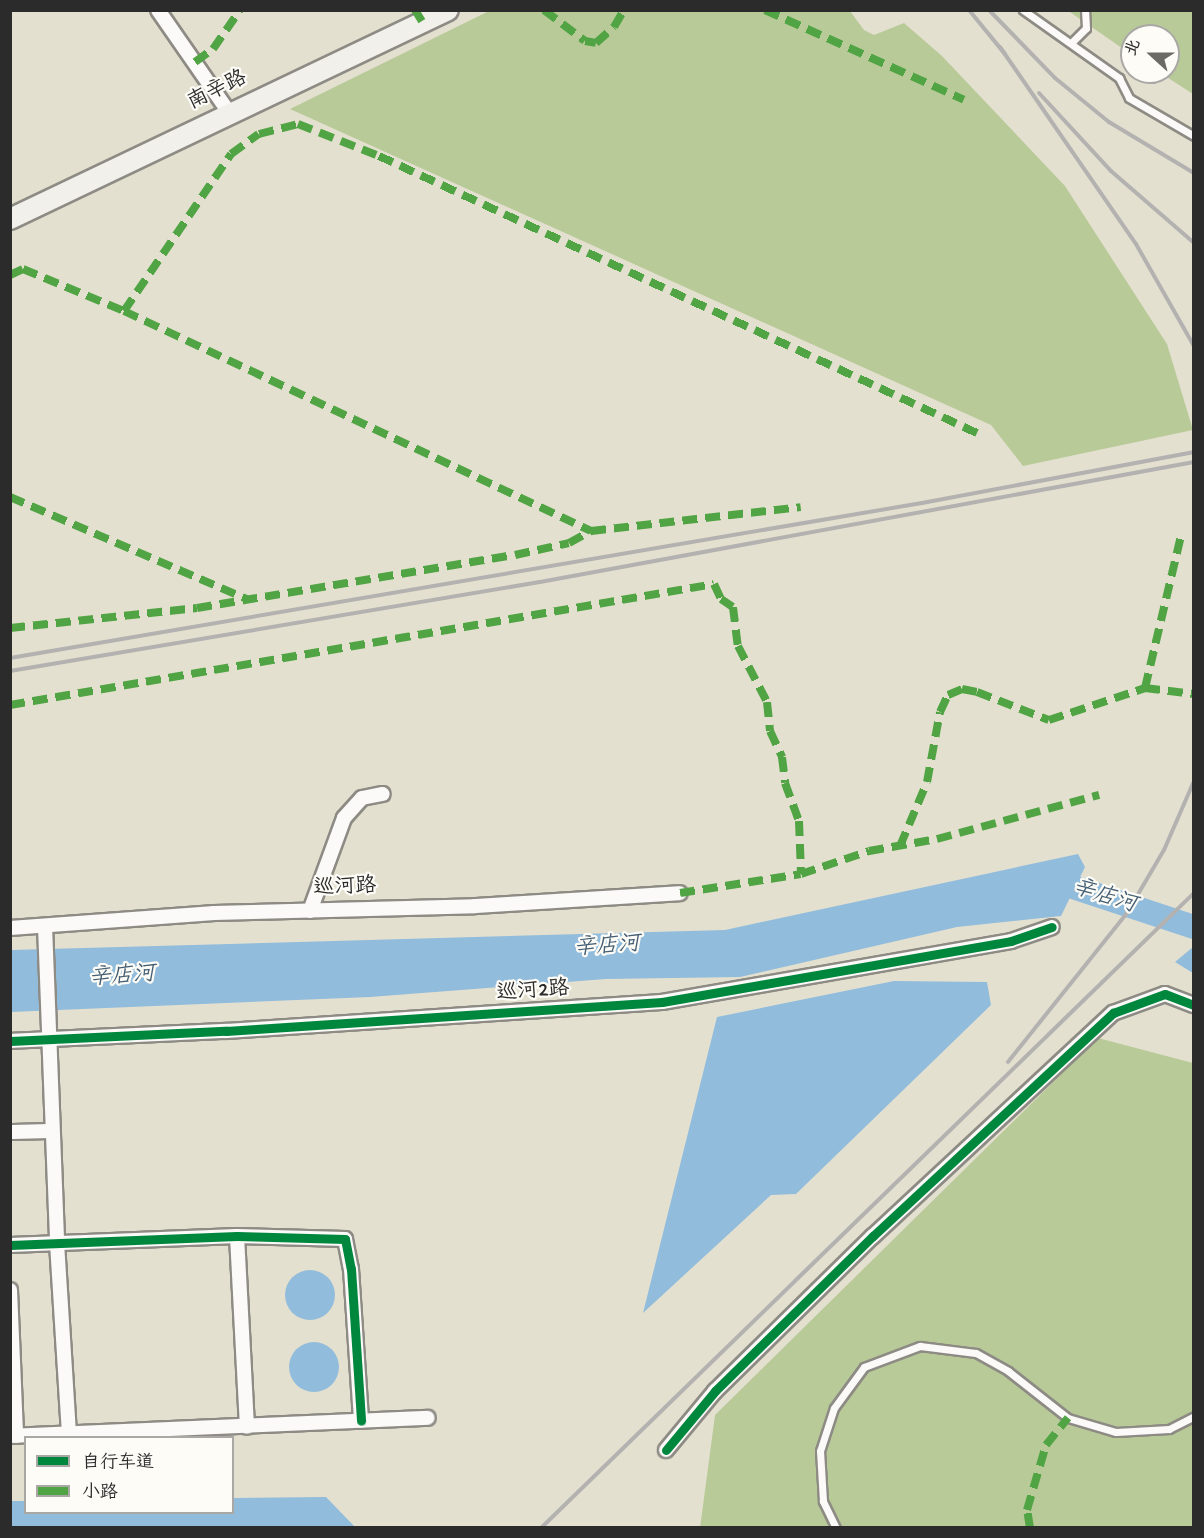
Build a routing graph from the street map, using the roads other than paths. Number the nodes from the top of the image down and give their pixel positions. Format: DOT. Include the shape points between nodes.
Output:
graph roads {
  1 [pos="158,10"];
  2 [pos="448,10"];
  3 [pos="1023,10"];
  4 [pos="1085,10"];
  5 [pos="1071,43"];
  6 [pos="230,114"];
  7 [pos="1194,136"];
  8 [pos="10,219"];
  9 [pos="383,794"];
  10 [pos="680,893"];
  11 [pos="310,911"];
  12 [pos="1052,927"];
  13 [pos="10,928"];
  14 [pos="45,929"];
  15 [pos="1194,1005"];
  16 [pos="48,1036"];
  17 [pos="10,1041"];
  18 [pos="52,1131"];
  19 [pos="10,1132"];
  20 [pos="237,1236"];
  21 [pos="57,1243"];
  22 [pos="10,1245"];
  23 [pos="10,1290"];
  24 [pos="1194,1416"];
  25 [pos="428,1418"];
  26 [pos="361,1421"];
  27 [pos="247,1427"];
  28 [pos="69,1434"];
  29 [pos="13,1436"];
  30 [pos="666,1450"];
  31 [pos="836,1527"];
  1 -- 6 [label="street"];
  2 -- 6 [label="main road, 南辛路"];
  3 -- 5 [label="lane"];
  4 -- 5 [label="lane" via="1086,28"];
  5 -- 7 [label="lane" via="1119,78 1129,98"];
  6 -- 8 [label="main road, 南辛路"];
  9 -- 11 [label="street" via="362,798 344,818"];
  10 -- 11 [label="street, 巡河路" via="475,906"];
  11 -- 14 [label="street, 巡河路"];
  12 -- 16 [label="street, 巡河2路" via="1011,941 662,1002 226,1031"];
  13 -- 14 [label="street, 巡河路"];
  14 -- 16 [label="street"];
  15 -- 30 [label="street" via="1165,994 1113,1012 873,1236 715,1391"];
  16 -- 17 [label="street, 巡河2路"];
  16 -- 18 [label="street"];
  18 -- 19 [label="street"];
  18 -- 21 [label="street"];
  20 -- 21 [label="street"];
  20 -- 26 [label="street" via="328,1236 348,1242"];
  20 -- 27 [label="street"];
  21 -- 22 [label="street"];
  21 -- 28 [label="street"];
  23 -- 29 [label="street"];
  24 -- 31 [label="lane" via="1169,1430 1116,1432 1068,1418 1008,1371 976,1353 920,1346 864,1366 834,1408 820,1450 824,1501"];
  25 -- 26 [label="street"];
  26 -- 27 [label="street"];
  27 -- 28 [label="street"];
  28 -- 29 [label="street"];
}
